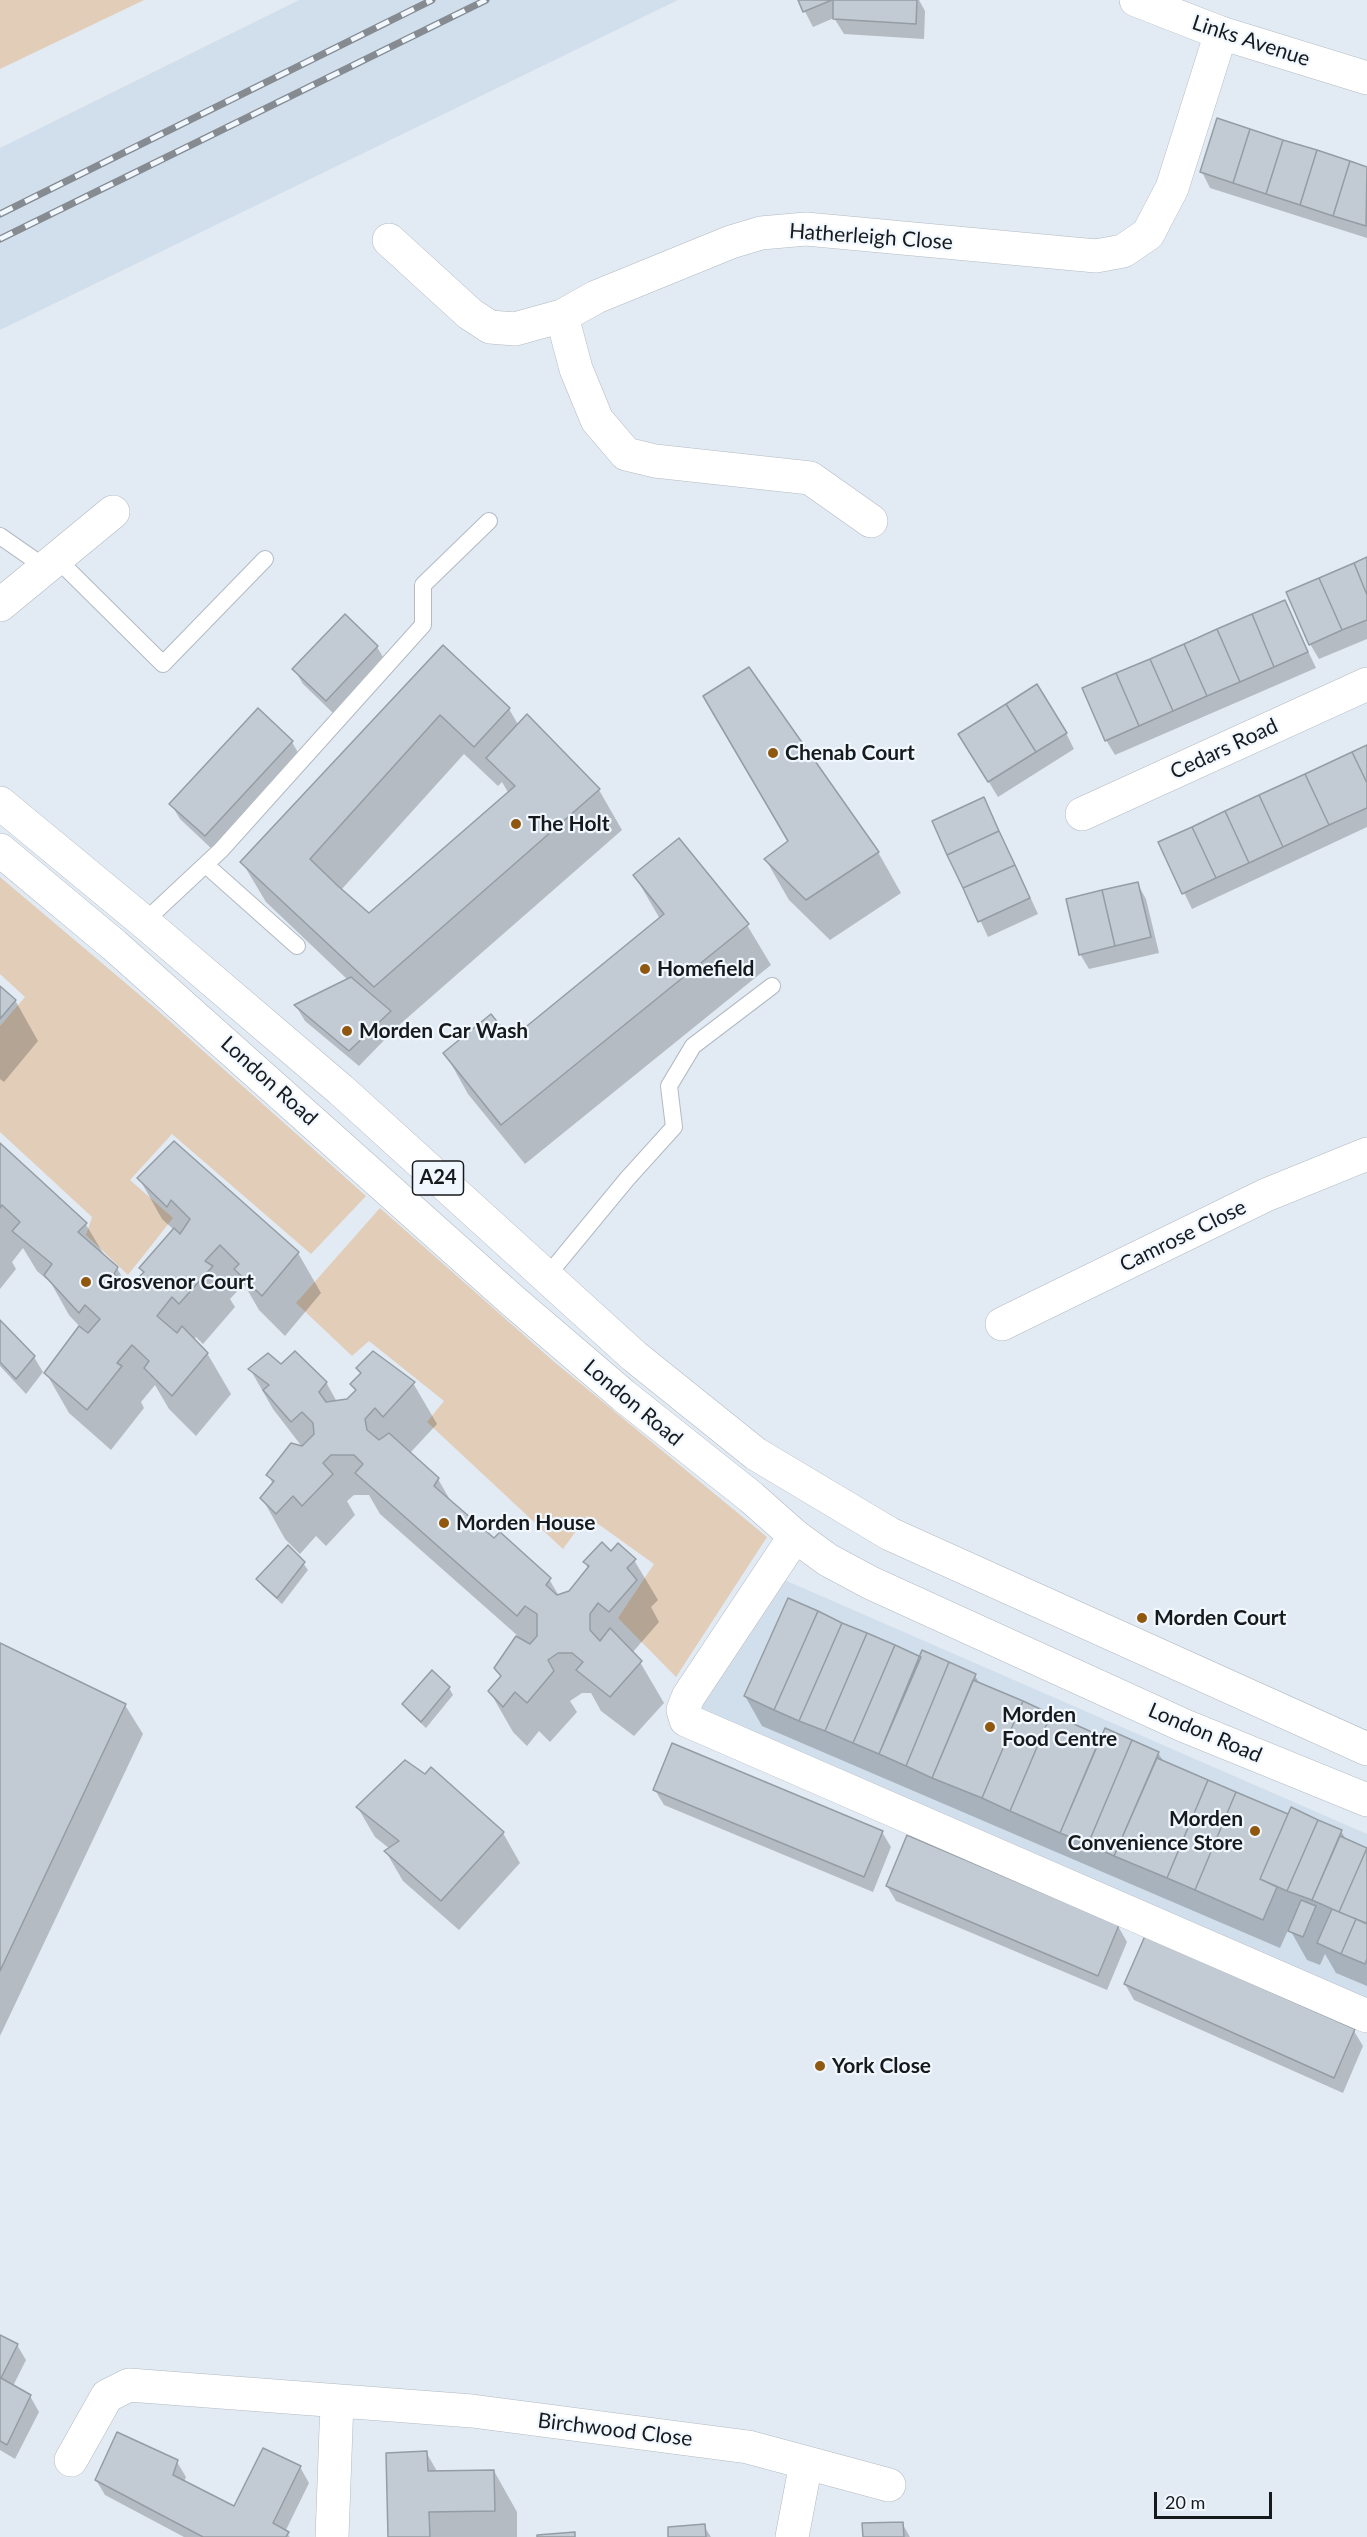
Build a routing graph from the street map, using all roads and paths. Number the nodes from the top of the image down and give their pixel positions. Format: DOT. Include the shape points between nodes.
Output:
graph roads {
  1 [pos="1136,0"];
  2 [pos="1221,33"];
  3 [pos="1367,78"];
  4 [pos="389,240"];
  5 [pos="562,316"];
  6 [pos="113,512"];
  7 [pos="489,521"];
  8 [pos="871,521"];
  9 [pos="0,536"];
  10 [pos="265,560"];
  11 [pos="51,563"];
  12 [pos="0,605"];
  13 [pos="1367,684"];
  14 [pos="0,803"];
  15 [pos="1082,814"];
  16 [pos="0,850"];
  17 [pos="206,865"];
  18 [pos="144,922"];
  19 [pos="297,946"];
  20 [pos="772,986"];
  21 [pos="1367,1154"];
  22 [pos="547,1276"];
  23 [pos="1002,1324"];
  24 [pos="795,1536"];
  25 [pos="1367,1749"];
  26 [pos="1367,1800"];
  27 [pos="1367,2016"];
  28 [pos="336,2401"];
  29 [pos="71,2460"];
  30 [pos="806,2463"];
  31 [pos="890,2485"];
  32 [pos="332,2537"];
  33 [pos="792,2537"];
  1 -- 2 [label="main road, Links Avenue"];
  2 -- 3 [label="main road, Links Avenue"];
  2 -- 5 [label="main road, Hatherleigh Close" via="1172,188 1159,217 1148,234 1123,251 1096,256 806,229 761,232 596,297"];
  4 -- 5 [label="main road, Hatherleigh Close" via="430,280 489,327 515,329"];
  5 -- 8 [label="main road" via="576,369 597,420 626,454 655,461 810,478"];
  6 -- 11 [label="main road"];
  7 -- 17 [label="lane" via="423,585 423,625"];
  9 -- 11 [label="lane"];
  10 -- 11 [label="lane" via="162,664"];
  11 -- 12 [label="main road"];
  13 -- 15 [label="main road, Cedars Road"];
  14 -- 18 [label="main road, London Road / A24"];
  16 -- 24 [label="main road, London Road / A24" via="114,945 513,1301"];
  17 -- 18 [label="lane"];
  17 -- 19 [label="lane"];
  18 -- 22 [label="main road, London Road / A24" via="341,1090"];
  20 -- 22 [label="lane" via="693,1046 669,1086 674,1127"];
  21 -- 23 [label="main road, Camrose Close" via="1266,1195"];
  22 -- 25 [label="main road, London Road / A24" via="692,1405 756,1454 837,1504 890,1534"];
  24 -- 26 [label="main road, London Road / A24" via="828,1560 871,1583 1185,1726"];
  24 -- 27 [label="main road" via="688,1697 683,1710 686,1720"];
  28 -- 29 [label="main road, Birchwood Close" via="129,2385 107,2396"];
  28 -- 30 [label="main road, Birchwood Close" via="472,2411 747,2447"];
  28 -- 32 [label="main road"];
  30 -- 31 [label="main road, Birchwood Close"];
  30 -- 33 [label="main road"];
}
